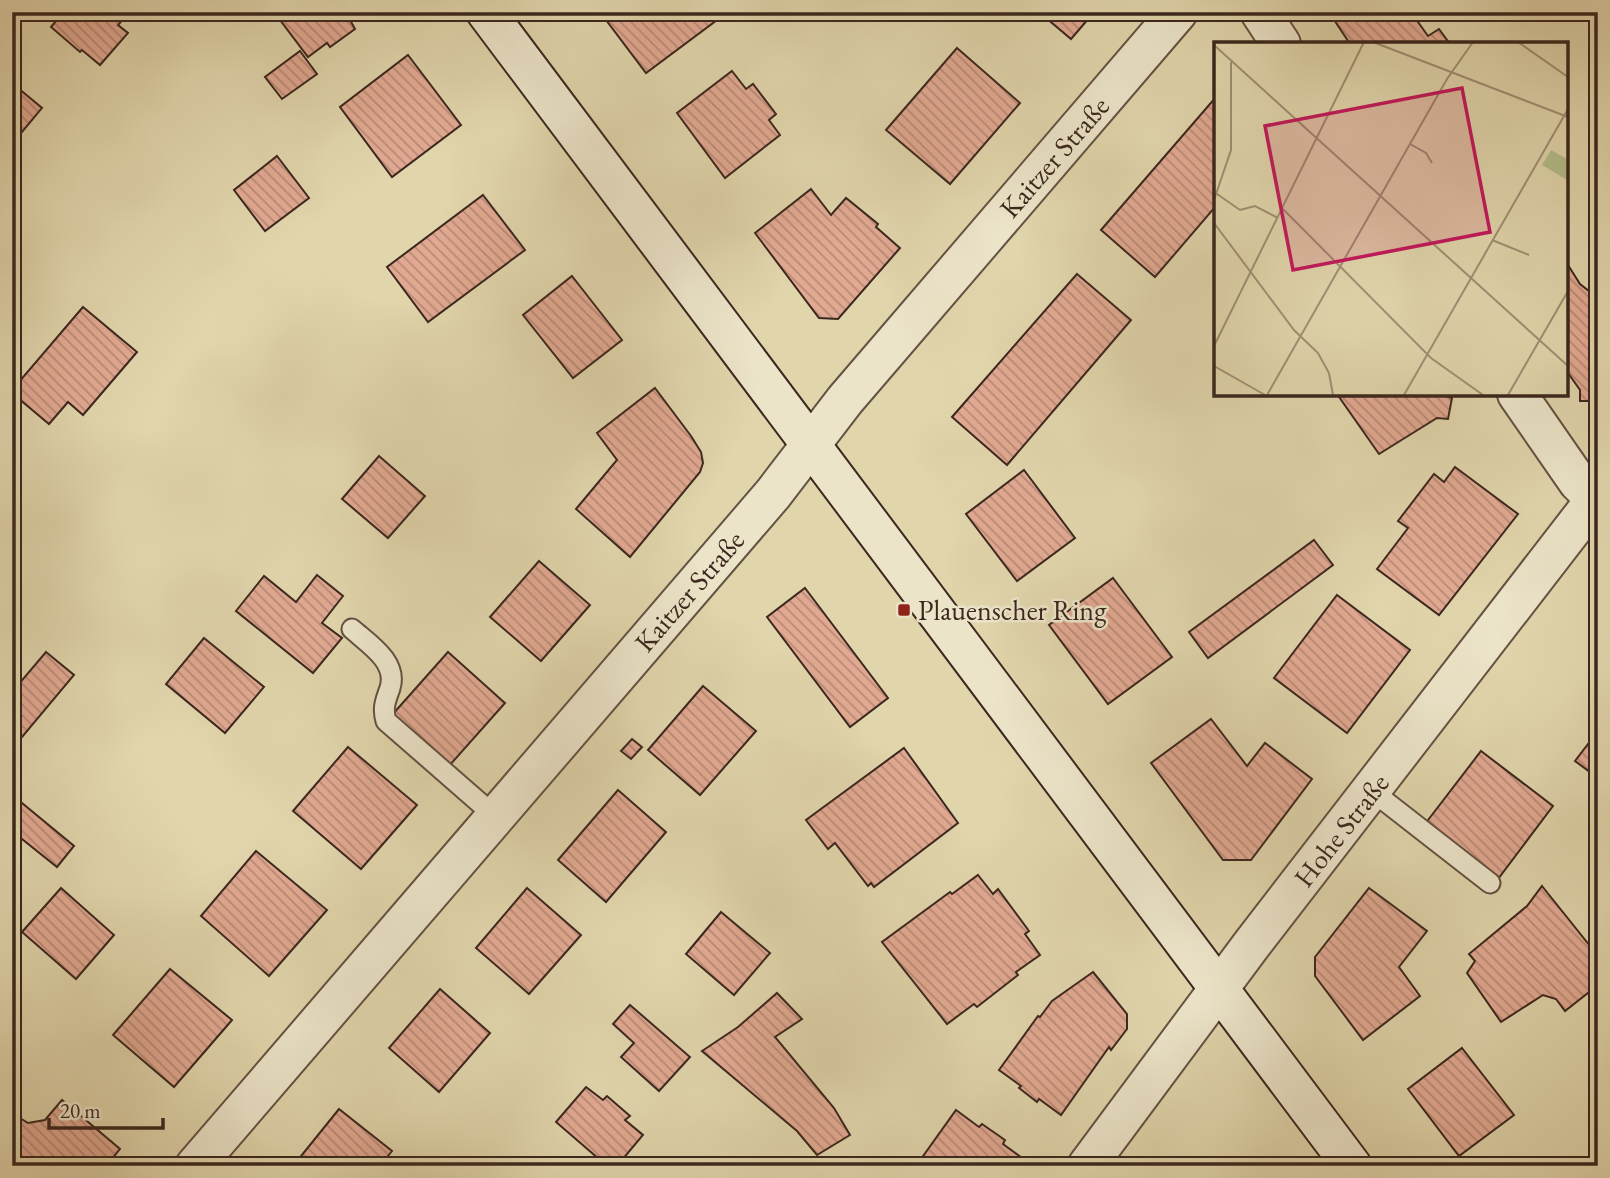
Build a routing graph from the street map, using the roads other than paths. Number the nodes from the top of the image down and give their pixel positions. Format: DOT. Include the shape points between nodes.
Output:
graph roads {
  1 [pos="486,12"];
  2 [pos="1178,12"];
  3 [pos="1260,12"];
  4 [pos="1280,42"];
  5 [pos="1518,396"];
  6 [pos="810,445"];
  7 [pos="1597,497"];
  8 [pos="352,629"];
  9 [pos="1372,791"];
  10 [pos="496,817"];
  11 [pos="1490,883"];
  12 [pos="1220,989"];
  13 [pos="195,1166"];
  14 [pos="1087,1166"];
  15 [pos="1352,1166"];
  1 -- 6 [label="street"];
  2 -- 6 [label="street, Kaitzer Straße"];
  3 -- 4 [label="street"];
  5 -- 7 [label="street" via="1571,473"];
  6 -- 10 [label="street, Kaitzer Straße"];
  6 -- 12 [label="street"];
  7 -- 9 [label="street, Hohe Straße"];
  8 -- 10 [label="lane" via="383,656 390,669 383,712 386,721"];
  9 -- 11 [label="lane"];
  9 -- 12 [label="street, Hohe Straße"];
  10 -- 13 [label="street, Kaitzer Straße"];
  12 -- 14 [label="street, Hohe Straße"];
  12 -- 15 [label="street"];
}
